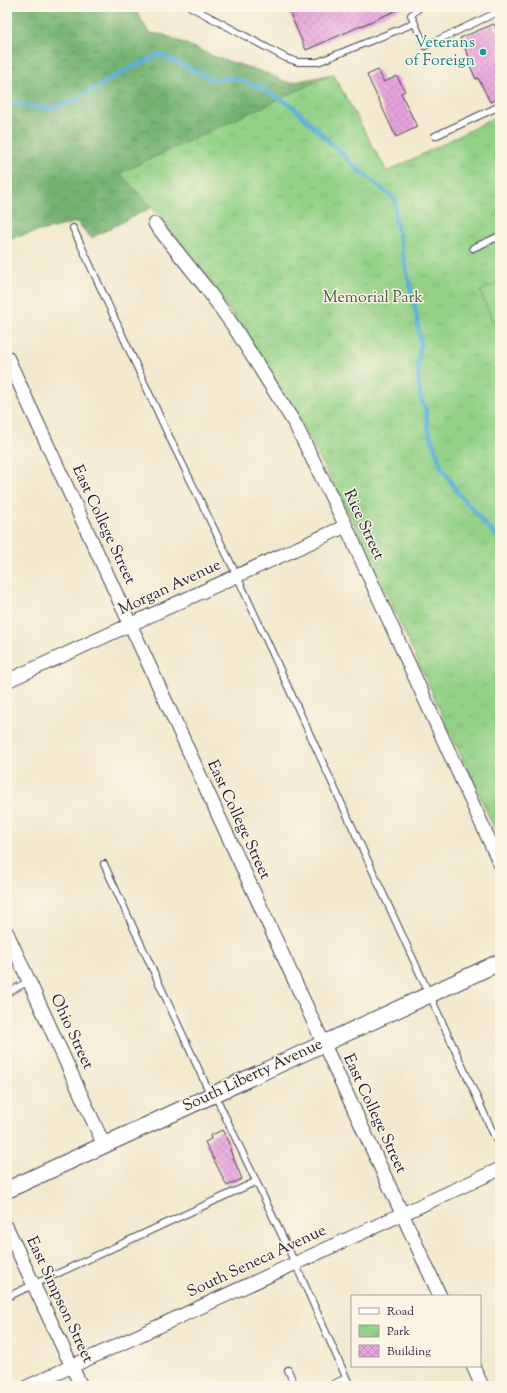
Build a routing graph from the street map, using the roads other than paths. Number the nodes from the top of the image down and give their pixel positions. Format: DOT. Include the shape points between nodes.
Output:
graph roads {
  1 [pos="191,7"];
  2 [pos="420,7"];
  3 [pos="500,11"];
  4 [pos="415,23"];
  5 [pos="500,106"];
  6 [pos="436,136"];
  7 [pos="155,224"];
  8 [pos="73,228"];
  9 [pos="500,236"];
  10 [pos="473,248"];
  11 [pos="7,357"];
  12 [pos="346,526"];
  13 [pos="237,576"];
  14 [pos="130,626"];
  15 [pos="7,681"];
  16 [pos="104,864"];
  17 [pos="500,864"];
  18 [pos="7,933"];
  19 [pos="498,969"];
  20 [pos="29,982"];
  21 [pos="7,993"];
  22 [pos="428,995"];
  23 [pos="322,1044"];
  24 [pos="213,1095"];
  25 [pos="104,1145"];
  26 [pos="500,1148"];
  27 [pos="500,1169"];
  28 [pos="255,1182"];
  29 [pos="7,1190"];
  30 [pos="401,1214"];
  31 [pos="7,1228"];
  32 [pos="295,1263"];
  33 [pos="33,1284"];
  34 [pos="440,1295"];
  35 [pos="7,1297"];
  36 [pos="72,1366"];
  37 [pos="473,1367"];
  38 [pos="288,1370"];
  39 [pos="346,1378"];
  40 [pos="29,1386"];
  41 [pos="81,1386"];
  42 [pos="295,1386"];
  43 [pos="329,1386"];
  44 [pos="350,1386"];
  45 [pos="482,1386"];
  1 -- 4 [label="lane" via="286,58 308,63 318,62"];
  2 -- 4 [label="lane" via="411,15"];
  3 -- 4 [label="lane" via="425,46"];
  5 -- 6 [label="lane"];
  7 -- 12 [label="street, Rice Street" via="207,289 260,366 295,424"];
  8 -- 13 [label="lane"];
  9 -- 10 [label="lane"];
  11 -- 14 [label="street, East College Street"];
  12 -- 13 [label="street, Morgan Avenue"];
  12 -- 17 [label="street, Rice Street"];
  13 -- 14 [label="street, Morgan Avenue"];
  13 -- 22 [label="lane" via="397,921"];
  14 -- 15 [label="street, Morgan Avenue"];
  14 -- 23 [label="street, East College Street"];
  16 -- 24 [label="lane"];
  18 -- 20 [label="street, Ohio Street"];
  19 -- 22 [label="street, South Liberty Avenue"];
  20 -- 21 [label="lane"];
  20 -- 25 [label="street, Ohio Street"];
  22 -- 23 [label="street, South Liberty Avenue"];
  22 -- 26 [label="lane"];
  23 -- 24 [label="street, South Liberty Avenue"];
  23 -- 30 [label="street, East College Street"];
  24 -- 25 [label="street, South Liberty Avenue"];
  24 -- 28 [label="lane"];
  25 -- 29 [label="street, South Liberty Avenue"];
  27 -- 30 [label="street, South Seneca Avenue"];
  28 -- 32 [label="lane"];
  28 -- 33 [label="lane"];
  30 -- 32 [label="street, South Seneca Avenue"];
  30 -- 34 [label="street, East College Street"];
  31 -- 33 [label="street, East Simpson Street"];
  32 -- 36 [label="street, South Seneca Avenue"];
  32 -- 39 [label="lane"];
  33 -- 35 [label="lane"];
  33 -- 36 [label="street, East Simpson Street"];
  36 -- 40 [label="street, South Seneca Avenue"];
  36 -- 41 [label="street, East Simpson Street"];
  37 -- 45 [label="street"];
  38 -- 42 [label="lane"];
  39 -- 43 [label="lane"];
  39 -- 44 [label="lane"];
}
